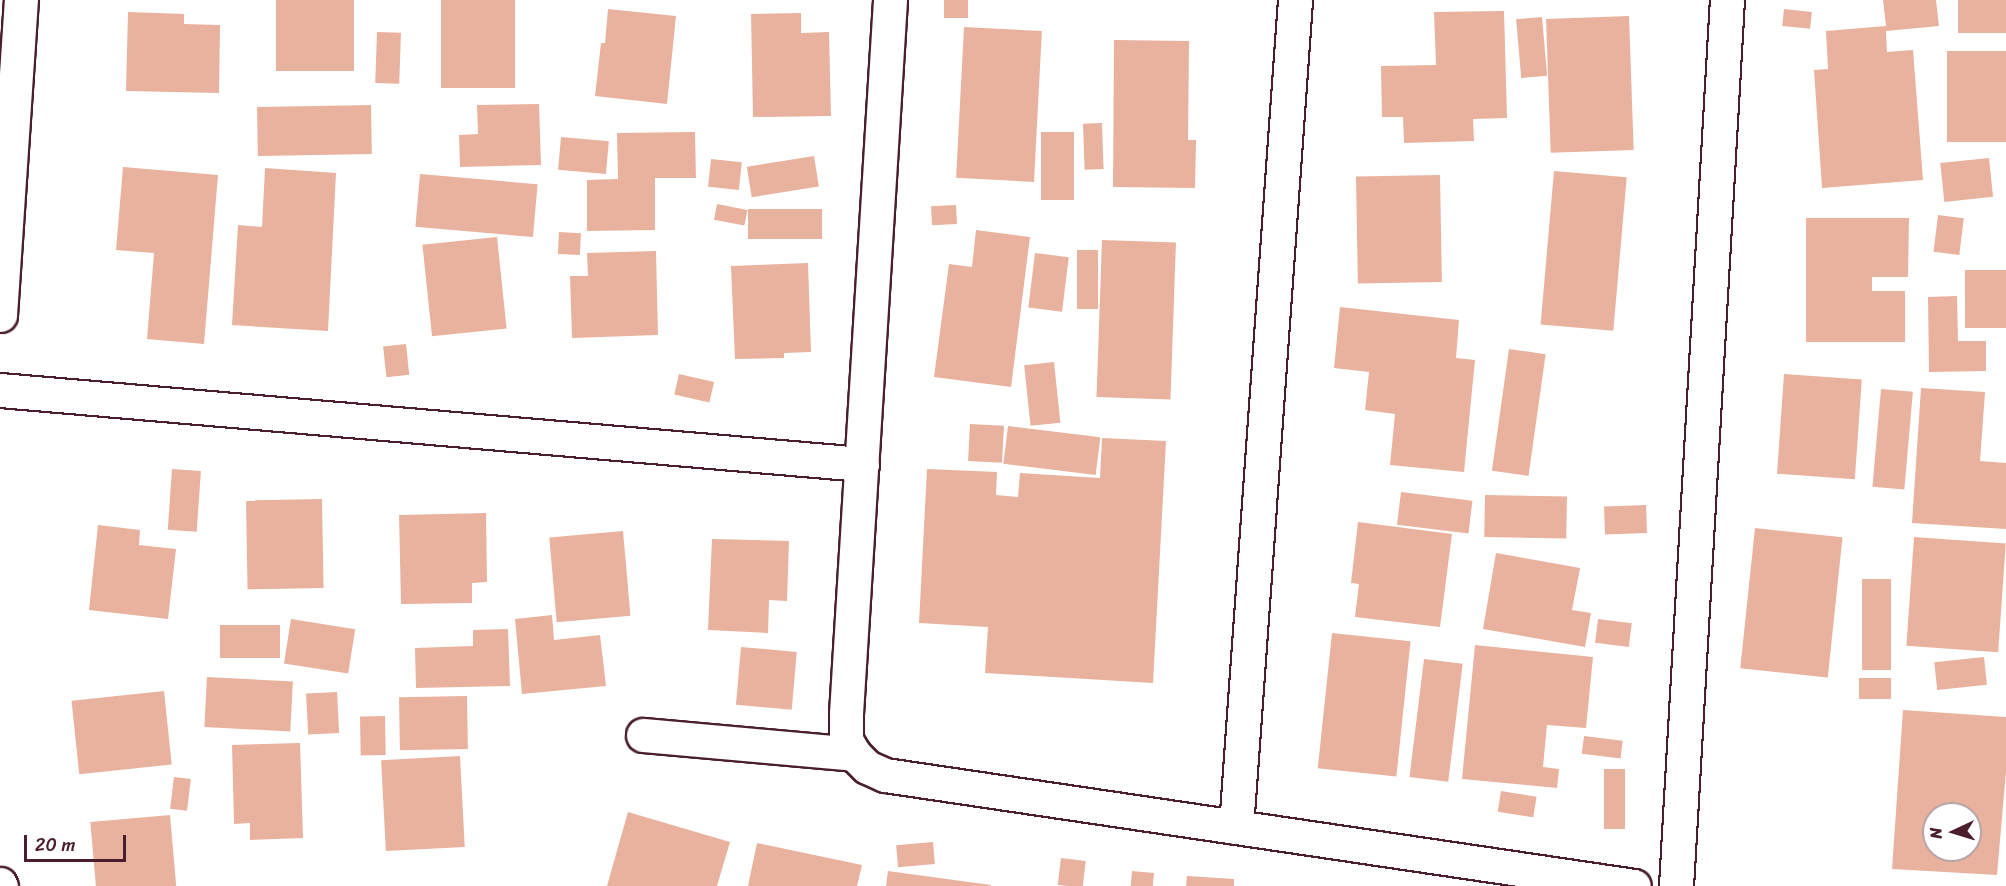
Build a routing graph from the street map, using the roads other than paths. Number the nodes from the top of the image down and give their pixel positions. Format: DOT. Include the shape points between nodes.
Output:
graph roads {
  1 [pos="21,0"];
  2 [pos="890,0"];
  3 [pos="1294,0"];
  4 [pos="1727,0"];
  5 [pos="0,315"];
  6 [pos="0,390"];
  7 [pos="862,464"];
  8 [pos="643,735"];
  9 [pos="854,754"];
  10 [pos="1236,827"];
  11 [pos="1634,886"];
  12 [pos="1676,886"];
  1 -- 5 [label="street"];
  2 -- 7 [label="street"];
  3 -- 10 [label="street"];
  4 -- 12 [label="street"];
  6 -- 7 [label="street"];
  7 -- 9 [label="street" via="846,714 846,740"];
  8 -- 9 [label="street"];
  9 -- 10 [label="street" via="867,767 885,775"];
  10 -- 11 [label="street"];
}
